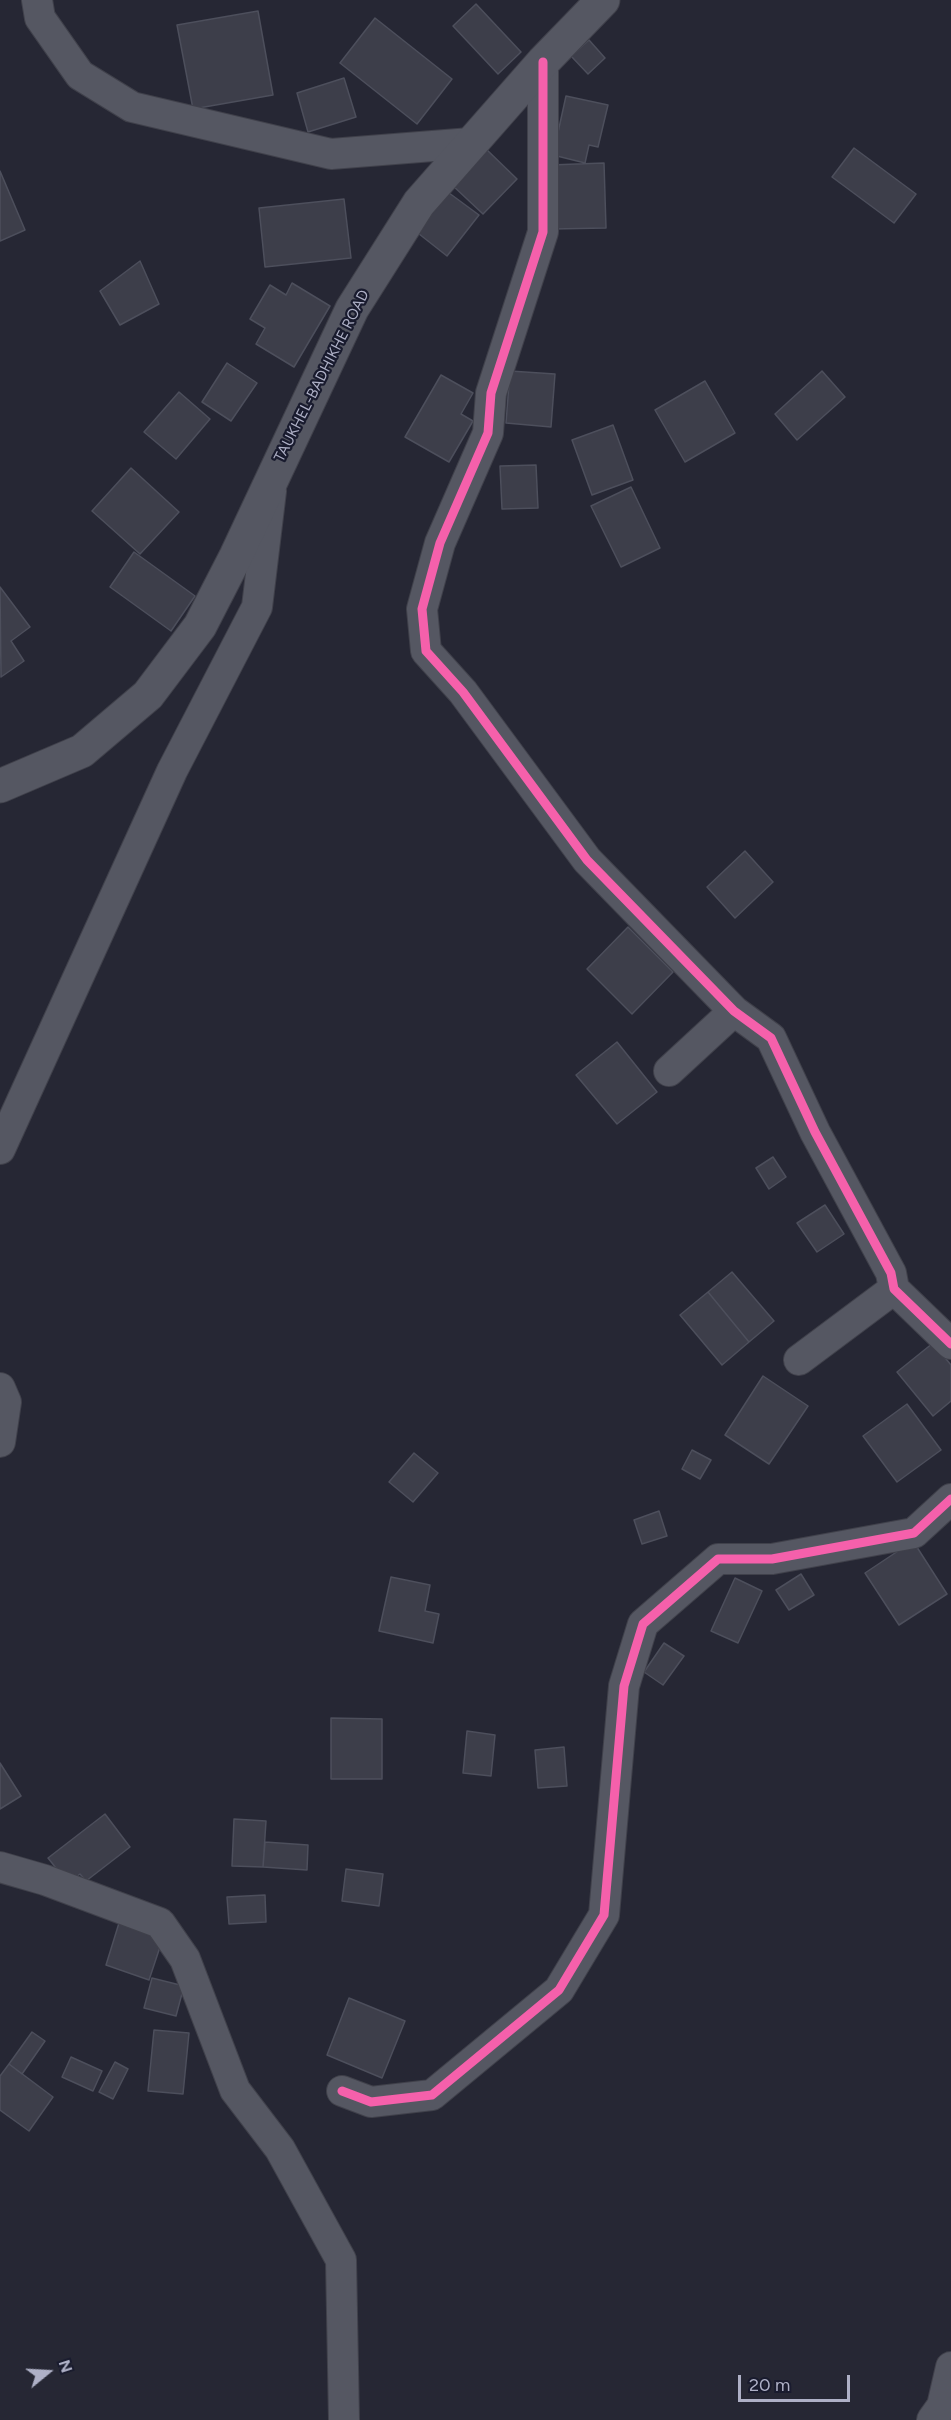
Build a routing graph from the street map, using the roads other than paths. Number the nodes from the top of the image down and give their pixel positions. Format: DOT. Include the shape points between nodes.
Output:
graph roads {
  1 [pos="37,0"];
  2 [pos="603,0"];
  3 [pos="543,62"];
  4 [pos="471,143"];
  5 [pos="272,476"];
  6 [pos="0,786"];
  7 [pos="734,1011"];
  8 [pos="669,1071"];
  9 [pos="0,1149"];
  10 [pos="894,1289"];
  11 [pos="951,1344"];
  12 [pos="799,1360"];
  13 [pos="0,1388"];
  14 [pos="0,1442"];
  15 [pos="951,1499"];
  16 [pos="0,1867"];
  17 [pos="342,2091"];
  18 [pos="951,2367"];
  19 [pos="344,2420"];
  20 [pos="932,2420"];
  1 -- 4 [label="street" via="40,18 80,75 132,106 331,154"];
  2 -- 3 [label="street, TAUKHEL-BADHIKHE ROAD"];
  3 -- 4 [label="street, TAUKHEL-BADHIKHE ROAD"];
  3 -- 7 [label="street" via="543,232 491,393 488,433 440,543 422,609 426,651 463,692 587,860"];
  4 -- 5 [label="street, TAUKHEL-BADHIKHE ROAD" via="418,204 352,309"];
  5 -- 6 [label="street, TAUKHEL-BADHIKHE ROAD" via="200,626 148,695 82,751"];
  5 -- 9 [label="street" via="257,607 172,771"];
  7 -- 8 [label="street"];
  7 -- 10 [label="street" via="771,1038 815,1132 891,1273"];
  10 -- 11 [label="street"];
  10 -- 12 [label="street"];
  13 -- 14 [label="street" via="6,1402"];
  15 -- 17 [label="street" via="914,1533 772,1559 718,1559 643,1624 624,1686 604,1916 559,1990 432,2095 371,2102"];
  16 -- 19 [label="street" via="160,1923 185,1959 235,2090 280,2149 341,2260"];
  18 -- 20 [label="street" via="942,2406"];
}
